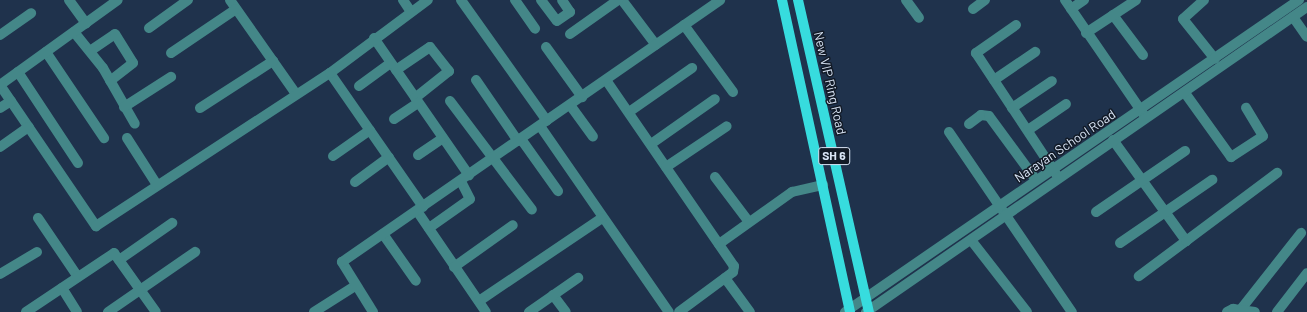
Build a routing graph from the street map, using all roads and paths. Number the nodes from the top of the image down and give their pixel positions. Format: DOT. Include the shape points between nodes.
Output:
graph roads {
  1 [pos="69,0"];
  2 [pos="118,0"];
  3 [pos="188,0"];
  4 [pos="403,0"];
  5 [pos="428,0"];
  6 [pos="461,0"];
  7 [pos="515,0"];
  8 [pos="541,0"];
  9 [pos="562,0"];
  10 [pos="618,0"];
  11 [pos="622,0"];
  12 [pos="720,0"];
  13 [pos="782,0"];
  14 [pos="798,0"];
  15 [pos="906,0"];
  16 [pos="985,0"];
  17 [pos="1064,0"];
  18 [pos="1084,0"];
  19 [pos="1136,0"];
  20 [pos="1204,0"];
  21 [pos="1299,0"];
  22 [pos="233,4"];
  23 [pos="604,4"];
  24 [pos="1307,7"];
  25 [pos="973,8"];
  26 [pos="1071,9"];
  27 [pos="411,12"];
  28 [pos="32,13"];
  29 [pos="1113,15"];
  30 [pos="1293,17"];
  31 [pos="919,18"];
  32 [pos="86,23"];
  33 [pos="684,25"];
  34 [pos="1016,25"];
  35 [pos="149,28"];
  36 [pos="535,29"];
  37 [pos="74,32"];
  38 [pos="1086,33"];
  39 [pos="570,34"];
  40 [pos="0,35"];
  41 [pos="1307,37"];
  42 [pos="374,38"];
  43 [pos="656,45"];
  44 [pos="546,47"];
  45 [pos="90,51"];
  46 [pos="46,52"];
  47 [pos="1035,52"];
  48 [pos="171,53"];
  49 [pos="1143,55"];
  50 [pos="1215,59"];
  51 [pos="273,61"];
  52 [pos="394,67"];
  53 [pos="692,68"];
  54 [pos="18,72"];
  55 [pos="330,73"];
  56 [pos="171,77"];
  57 [pos="476,80"];
  58 [pos="606,80"];
  59 [pos="994,80"];
  60 [pos="110,81"];
  61 [pos="1052,81"];
  62 [pos="0,85"];
  63 [pos="359,86"];
  64 [pos="733,92"];
  65 [pos="1185,92"];
  66 [pos="296,94"];
  67 [pos="582,96"];
  68 [pos="716,100"];
  69 [pos="11,101"];
  70 [pos="417,101"];
  71 [pos="450,101"];
  72 [pos="1066,104"];
  73 [pos="570,105"];
  74 [pos="124,107"];
  75 [pos="0,108"];
  76 [pos="200,108"];
  77 [pos="1012,108"];
  78 [pos="1246,108"];
  79 [pos="629,112"];
  80 [pos="1143,114"];
  81 [pos="394,119"];
  82 [pos="543,123"];
  83 [pos="135,124"];
  84 [pos="969,124"];
  85 [pos="727,126"];
  86 [pos="29,128"];
  87 [pos="370,130"];
  88 [pos="1028,130"];
  89 [pos="949,132"];
  90 [pos="593,137"];
  91 [pos="104,138"];
  92 [pos="126,138"];
  93 [pos="443,138"];
  94 [pos="520,140"];
  95 [pos="1113,140"];
  96 [pos="651,144"];
  97 [pos="0,147"];
  98 [pos="1185,151"];
  99 [pos="418,155"];
  100 [pos="333,156"];
  101 [pos="389,157"];
  102 [pos="494,157"];
  103 [pos="78,163"];
  104 [pos="666,167"];
  105 [pos="1053,169"];
  106 [pos="1277,173"];
  107 [pos="716,177"];
  108 [pos="465,178"];
  109 [pos="1059,178"];
  110 [pos="1036,180"];
  111 [pos="1212,180"];
  112 [pos="1141,181"];
  113 [pos="354,182"];
  114 [pos="157,185"];
  115 [pos="823,185"];
  116 [pos="558,191"];
  117 [pos="1000,205"];
  118 [pos="420,209"];
  119 [pos="532,210"];
  120 [pos="1096,212"];
  121 [pos="1164,212"];
  122 [pos="1007,216"];
  123 [pos="38,218"];
  124 [pos="602,218"];
  125 [pos="172,222"];
  126 [pos="749,222"];
  127 [pos="512,225"];
  128 [pos="429,228"];
  129 [pos="1300,233"];
  130 [pos="383,234"];
  131 [pos="970,240"];
  132 [pos="1186,241"];
  133 [pos="719,244"];
  134 [pos="1120,244"];
  135 [pos="37,252"];
  136 [pos="195,252"];
  137 [pos="119,260"];
  138 [pos="454,267"];
  139 [pos="1307,273"];
  140 [pos="0,274"];
  141 [pos="1138,276"];
  142 [pos="78,277"];
  143 [pos="578,278"];
  144 [pos="725,278"];
  145 [pos="416,281"];
  146 [pos="355,286"];
  147 [pos="62,288"];
  148 [pos="141,290"];
  149 [pos="553,294"];
  150 [pos="866,297"];
  151 [pos="479,301"];
  152 [pos="848,311"];
  153 [pos="868,311"];
  154 [pos="1249,311"];
  155 [pos="26,312"];
  156 [pos="77,312"];
  157 [pos="108,312"];
  158 [pos="156,312"];
  159 [pos="314,312"];
  160 [pos="373,312"];
  161 [pos="486,312"];
  162 [pos="529,312"];
  163 [pos="566,312"];
  164 [pos="669,312"];
  165 [pos="679,312"];
  166 [pos="750,312"];
  167 [pos="1027,312"];
  168 [pos="1072,312"];
  169 [pos="1227,312"];
  170 [pos="1277,312"];
  1 -- 32 [label="street"];
  2 -- 32 [label="street"];
  3 -- 35 [label="street"];
  4 -- 27 [label="street"];
  5 -- 27 [label="street"];
  6 -- 82 [label="street"];
  7 -- 36 [label="street"];
  8 -- 9 [label="street" via="557,21 570,12"];
  10 -- 23 [label="street"];
  11 -- 43 [label="street"];
  12 -- 33 [label="street"];
  13 -- 115 [label="main road, SH 6"];
  14 -- 150 [label="main road, New VIP Ring Road / SH 6"];
  15 -- 31 [label="street"];
  16 -- 25 [label="street"];
  17 -- 26 [label="street"];
  18 -- 26 [label="street"];
  19 -- 29 [label="street"];
  20 -- 50 [label="street" via="1183,19"];
  21 -- 50 [label="street, Narayan School Road"];
  22 -- 48 [label="street"];
  22 -- 51 [label="street"];
  23 -- 39 [label="street"];
  24 -- 30 [label="street"];
  26 -- 38 [label="street"];
  27 -- 42 [label="street"];
  28 -- 40 [label="street"];
  29 -- 38 [label="street"];
  29 -- 49 [label="street"];
  30 -- 41 [label="street"];
  30 -- 65 [label="street"];
  32 -- 37 [label="street"];
  33 -- 43 [label="street"];
  33 -- 64 [label="street"];
  34 -- 59 [label="street" via="976,53"];
  37 -- 45 [label="street"];
  37 -- 46 [label="street"];
  38 -- 80 [label="street"];
  42 -- 52 [label="street"];
  42 -- 55 [label="street"];
  43 -- 58 [label="street"];
  44 -- 67 [label="street"];
  45 -- 60 [label="street"];
  45 -- 60 [label="street" via="115,34 133,63"];
  46 -- 54 [label="street"];
  46 -- 91 [label="street"];
  47 -- 59 [label="street"];
  50 -- 80 [label="street, Narayan School Road"];
  51 -- 66 [label="street"];
  51 -- 76 [label="street"];
  52 -- 63 [label="street"];
  52 -- 70 [label="street"];
  52 -- 70 [label="street" via="430,47 449,71"];
  53 -- 79 [label="street"];
  54 -- 62 [label="street"];
  54 -- 103 [label="street"];
  55 -- 66 [label="street"];
  55 -- 87 [label="street"];
  56 -- 74 [label="street"];
  57 -- 94 [label="street"];
  58 -- 67 [label="street"];
  58 -- 79 [label="street"];
  59 -- 77 [label="street"];
  60 -- 74 [label="street"];
  61 -- 77 [label="street"];
  62 -- 69 [label="street"];
  65 -- 78 [label="street" via="1231,157 1263,136"];
  65 -- 80 [label="street"];
  66 -- 114 [label="street"];
  67 -- 73 [label="street"];
  68 -- 96 [label="street"];
  69 -- 75 [label="street"];
  69 -- 86 [label="street"];
  70 -- 81 [label="street"];
  70 -- 93 [label="street"];
  71 -- 102 [label="street"];
  72 -- 88 [label="street"];
  73 -- 82 [label="street"];
  73 -- 90 [label="street"];
  74 -- 83 [label="street"];
  77 -- 88 [label="street"];
  79 -- 96 [label="street"];
  80 -- 95 [label="street"];
  80 -- 105 [label="street, Narayan School Road"];
  82 -- 94 [label="street"];
  82 -- 124 [label="street"];
  84 -- 110 [label="street" via="981,115 989,116"];
  85 -- 104 [label="street"];
  86 -- 97 [label="street"];
  86 -- 114 [label="street" via="96,226"];
  87 -- 100 [label="street"];
  87 -- 101 [label="street"];
  88 -- 105 [label="street"];
  89 -- 117 [label="street"];
  92 -- 114 [label="street"];
  93 -- 99 [label="street"];
  93 -- 108 [label="street"];
  94 -- 102 [label="street"];
  94 -- 116 [label="street"];
  95 -- 109 [label="street"];
  95 -- 112 [label="street"];
  96 -- 104 [label="street"];
  98 -- 112 [label="street"];
  101 -- 113 [label="street"];
  101 -- 118 [label="street"];
  102 -- 108 [label="street"];
  102 -- 119 [label="street"];
  104 -- 133 [label="street"];
  105 -- 109 [label="street"];
  105 -- 110 [label="street, Narayan School Road"];
  106 -- 132 [label="street"];
  107 -- 126 [label="street"];
  108 -- 118 [label="street"];
  108 -- 128 [label="street" via="471,195 470,200"];
  109 -- 122 [label="street"];
  110 -- 117 [label="street, Narayan School Road"];
  111 -- 121 [label="street"];
  112 -- 120 [label="street"];
  112 -- 121 [label="street"];
  115 -- 126 [label="street" via="792,192"];
  115 -- 152 [label="main road, SH 6"];
  117 -- 122 [label="street"];
  117 -- 150 [label="street, Narayan School Road"];
  118 -- 128 [label="street"];
  118 -- 130 [label="street"];
  121 -- 132 [label="street"];
  121 -- 134 [label="street"];
  122 -- 131 [label="street"];
  122 -- 168 [label="street" via="1018,238"];
  123 -- 142 [label="street"];
  124 -- 151 [label="street"];
  124 -- 164 [label="street"];
  125 -- 137 [label="street"];
  126 -- 133 [label="street"];
  127 -- 138 [label="street"];
  128 -- 138 [label="street"];
  129 -- 154 [label="street"];
  130 -- 145 [label="street"];
  130 -- 146 [label="street" via="342,262"];
  131 -- 153 [label="street"];
  131 -- 167 [label="street"];
  132 -- 141 [label="street"];
  133 -- 144 [label="street" via="735,270"];
  135 -- 140 [label="street"];
  136 -- 148 [label="street"];
  137 -- 142 [label="street" via="114,253"];
  137 -- 148 [label="street"];
  138 -- 151 [label="street"];
  139 -- 170 [label="street"];
  142 -- 147 [label="street"];
  143 -- 149 [label="street"];
  144 -- 165 [label="street"];
  144 -- 166 [label="street"];
  146 -- 159 [label="street"];
  146 -- 160 [label="street"];
  147 -- 155 [label="street"];
  147 -- 156 [label="street"];
  148 -- 157 [label="street"];
  148 -- 158 [label="street"];
  149 -- 162 [label="street"];
  149 -- 163 [label="street"];
  150 -- 152 [label="street, Narayan School Road"];
  150 -- 153 [label="main road, New VIP Ring Road / SH 6"];
  151 -- 161 [label="street"];
  154 -- 169 [label="street"];
}
